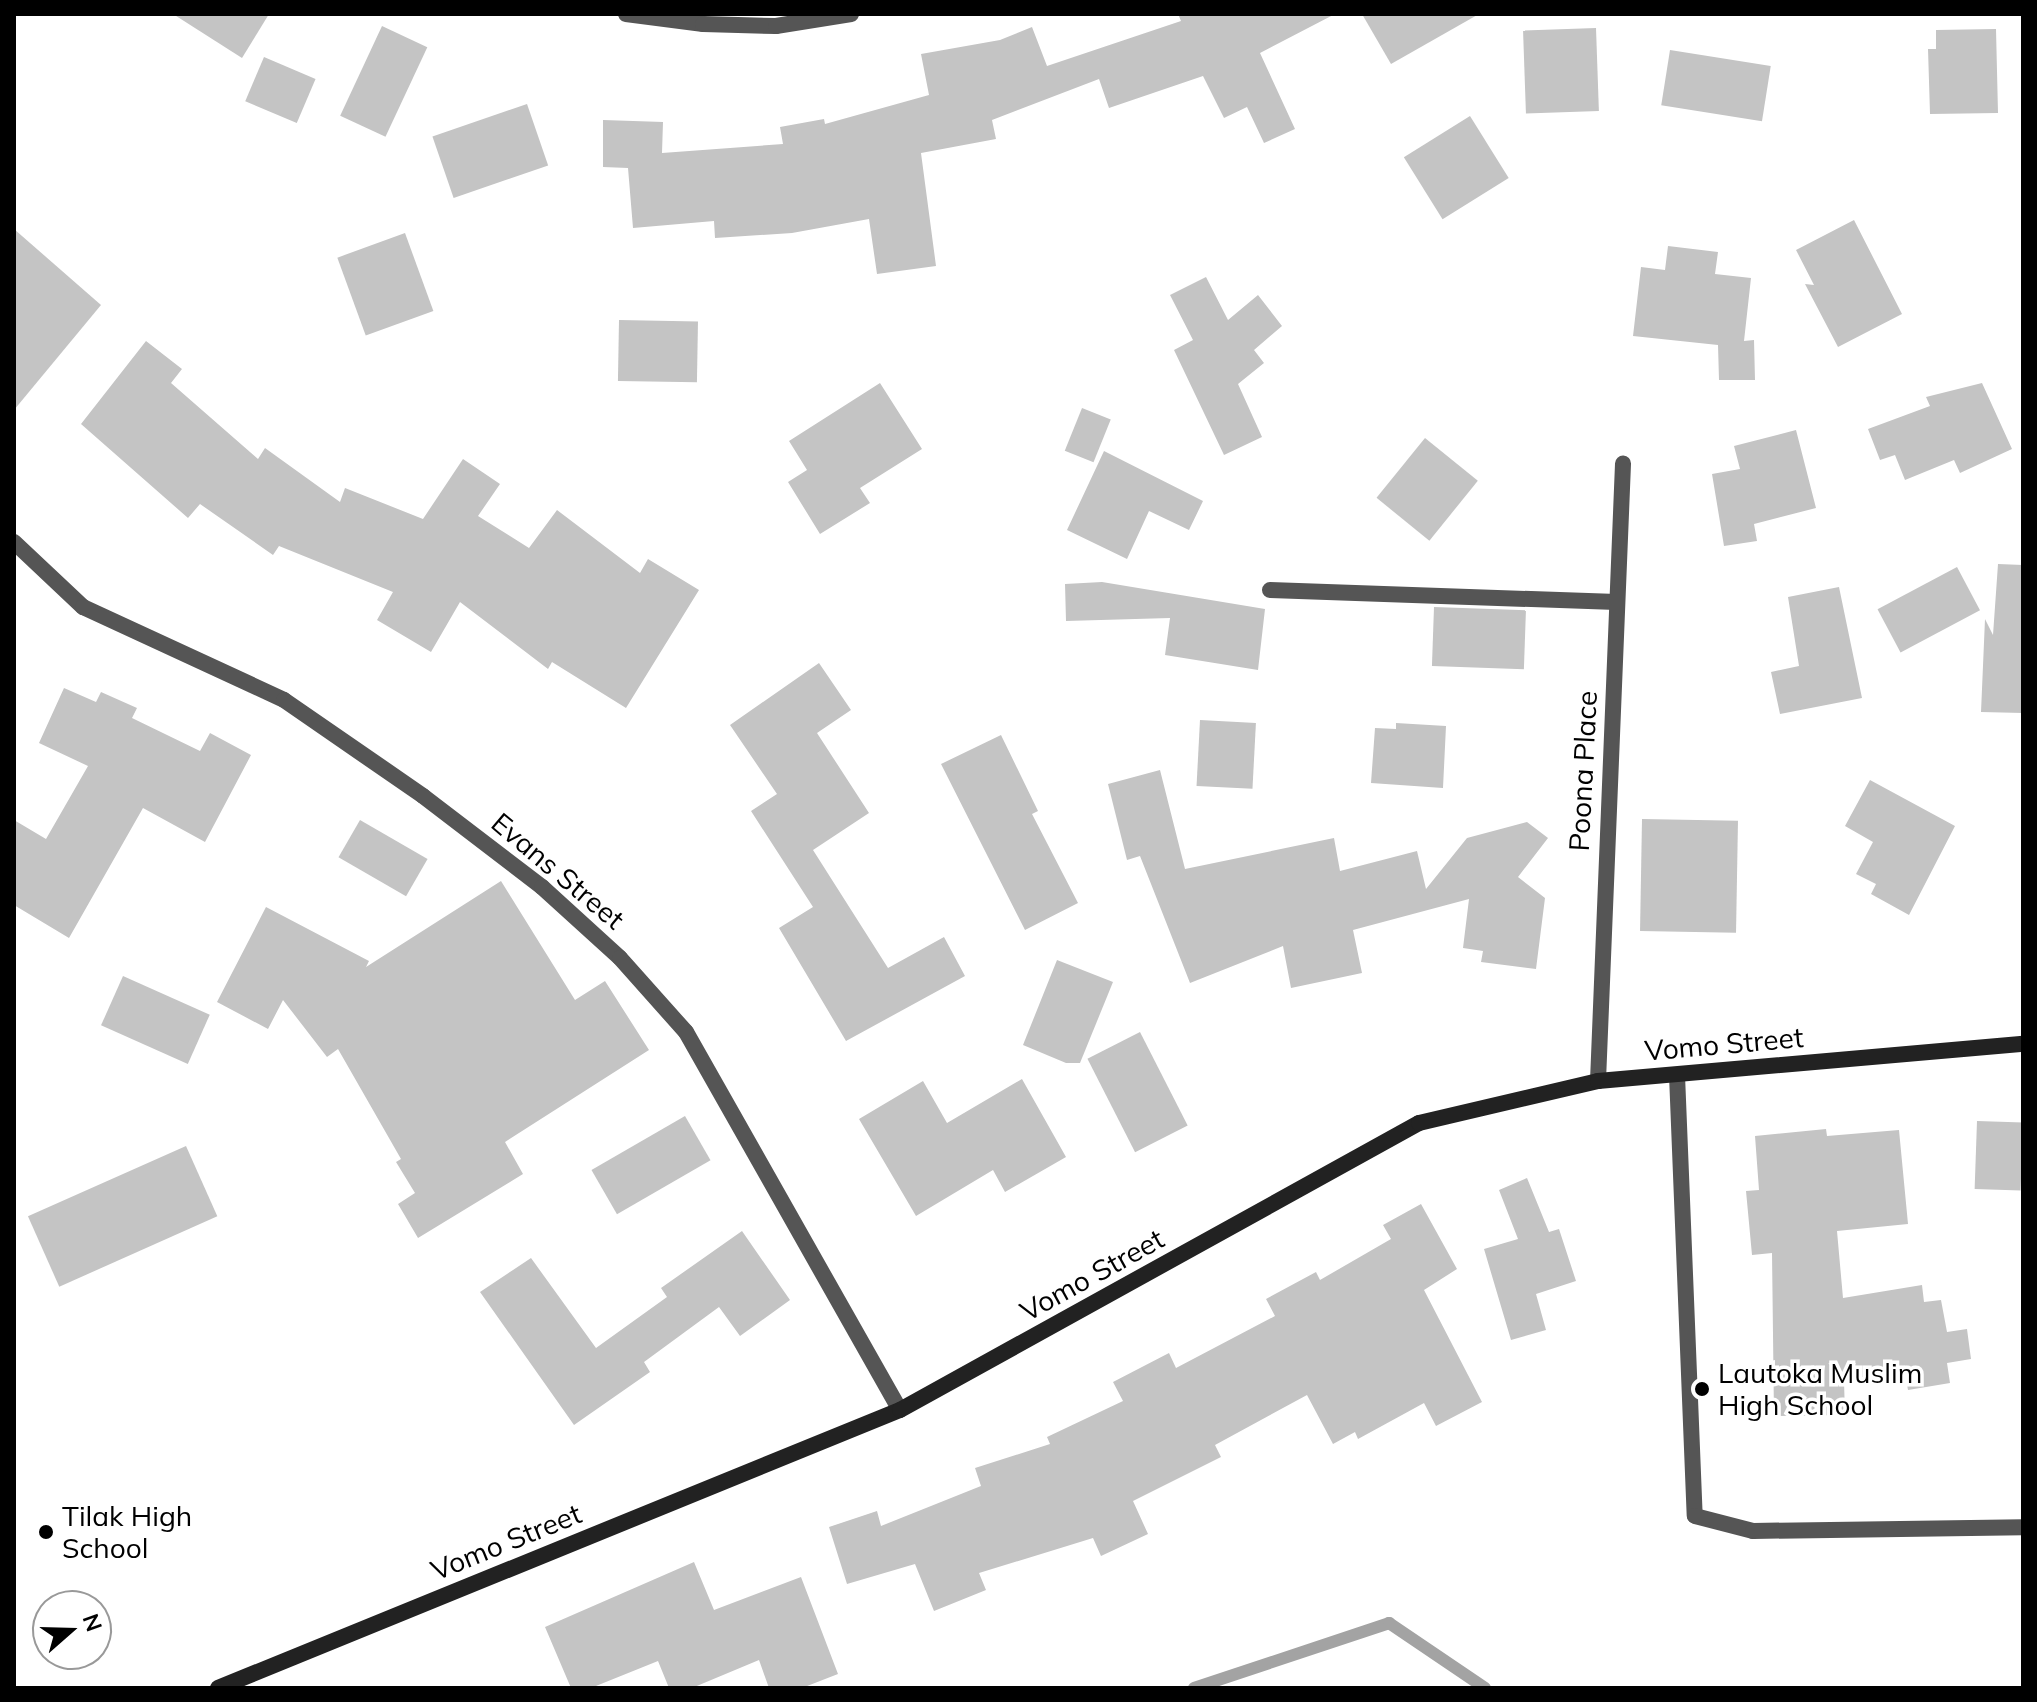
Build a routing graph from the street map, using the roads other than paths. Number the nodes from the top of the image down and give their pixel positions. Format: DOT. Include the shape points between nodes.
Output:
graph roads {
  1 [pos="626,14"];
  2 [pos="851,14"];
  3 [pos="1623,464"];
  4 [pos="14,542"];
  5 [pos="1270,590"];
  6 [pos="1617,602"];
  7 [pos="2023,1044"];
  8 [pos="1677,1075"];
  9 [pos="1598,1081"];
  10 [pos="900,1410"];
  11 [pos="2023,1527"];
  12 [pos="218,1688"];
  1 -- 2 [label="street" via="776,26"];
  3 -- 6 [label="street, Poona Place"];
  4 -- 10 [label="street, Evans Street" via="83,607 296,708 530,878 620,958 686,1032"];
  5 -- 6 [label="street"];
  6 -- 9 [label="street, Poona Place"];
  7 -- 8 [label="main road, Vomo Street"];
  8 -- 9 [label="main road, Vomo Street"];
  8 -- 11 [label="street" via="1695,1516 1753,1531"];
  9 -- 10 [label="main road, Vomo Street" via="1419,1123"];
  10 -- 12 [label="main road, Vomo Street"];
}
